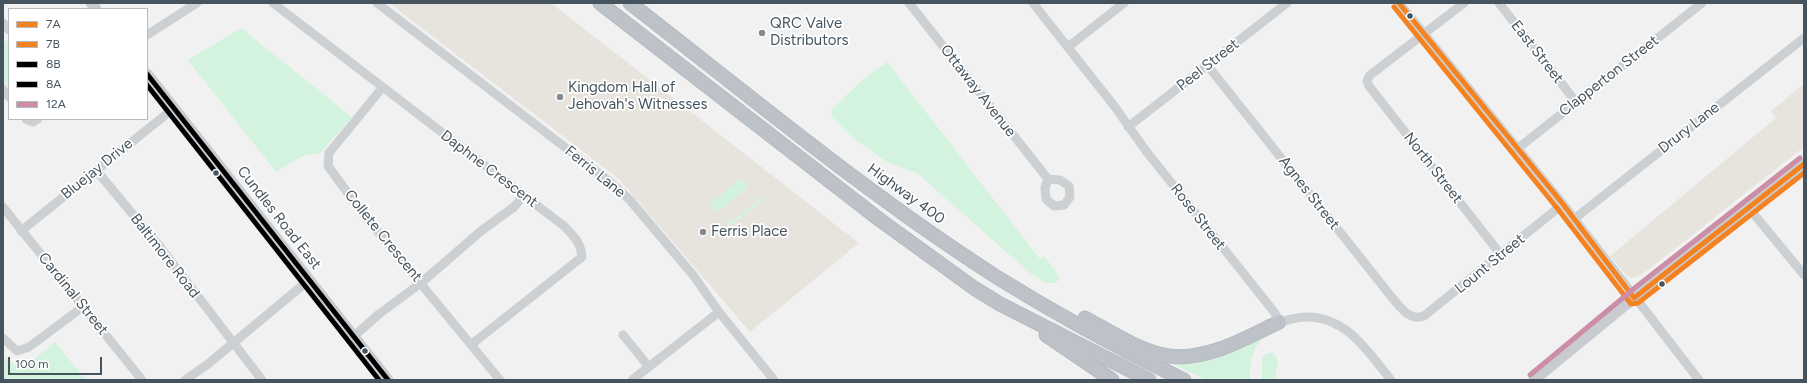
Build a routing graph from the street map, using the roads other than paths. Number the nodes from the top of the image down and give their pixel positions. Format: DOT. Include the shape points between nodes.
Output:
graph roads {
  1 [pos="197,3"];
  2 [pos="273,3"];
  3 [pos="377,3"];
  4 [pos="600,3"];
  5 [pos="630,3"];
  6 [pos="908,3"];
  7 [pos="1033,3"];
  8 [pos="1124,3"];
  9 [pos="1287,3"];
  10 [pos="1399,3"];
  11 [pos="1464,3"];
  12 [pos="1499,3"];
  13 [pos="1702,3"];
  14 [pos="148,34"];
  15 [pos="1424,34"];
  16 [pos="1804,38"];
  17 [pos="1068,47"];
  18 [pos="1208,66"];
  19 [pos="148,75"];
  20 [pos="382,88"];
  21 [pos="1576,102"];
  22 [pos="174,108"];
  23 [pos="1128,127"];
  24 [pos="1517,149"];
  25 [pos="1804,164"];
  26 [pos="96,170"];
  27 [pos="1048,179"];
  28 [pos="524,195"];
  29 [pos="1563,204"];
  30 [pos="3,207"];
  31 [pos="1748,207"];
  32 [pos="1574,219"];
  33 [pos="21,231"];
  34 [pos="1501,255"];
  35 [pos="1804,275"];
  36 [pos="309,280"];
  37 [pos="421,283"];
  38 [pos="1024,293"];
  39 [pos="1634,298"];
  40 [pos="1000,304"];
  41 [pos="84,306"];
  42 [pos="719,312"];
  43 [pos="1414,318"];
  44 [pos="1279,322"];
  45 [pos="623,335"];
  46 [pos="354,336"];
  47 [pos="3,338"];
  48 [pos="233,343"];
  49 [pos="472,344"];
  50 [pos="649,367"];
  51 [pos="771,379"];
  52 [pos="142,380"];
  53 [pos="185,380"];
  54 [pos="262,380"];
  55 [pos="388,380"];
  56 [pos="500,380"];
  57 [pos="632,380"];
  58 [pos="1112,380"];
  59 [pos="1149,380"];
  60 [pos="1184,380"];
  61 [pos="1391,380"];
  62 [pos="1534,380"];
  63 [pos="1699,380"];
  1 -- 14 [label="street"];
  2 -- 20 [label="street, Daphne Crescent"];
  3 -- 42 [label="street, Ferris Lane" via="629,199 693,275"];
  4 -- 40 [label="highway" via="880,220"];
  5 -- 38 [label="highway, Highway 400" via="892,205"];
  6 -- 27 [label="street, Ottaway Avenue"];
  7 -- 17 [label="street, Rose Street"];
  8 -- 17 [label="street"];
  9 -- 18 [label="street, Peel Street"];
  10 -- 15 [label="street"];
  11 -- 15 [label="street"];
  12 -- 21 [label="street, East Street"];
  13 -- 21 [label="street, Clapperton Street"];
  15 -- 24 [label="street"];
  15 -- 34 [label="street, North Street" via="1369,76 1367,81"];
  16 -- 32 [label="street, Drury Lane"];
  17 -- 23 [label="street, Rose Street"];
  18 -- 23 [label="street, Peel Street"];
  18 -- 43 [label="street, Agnes Street" via="1394,300"];
  19 -- 22 [label="main road, Cundles Road East"];
  20 -- 28 [label="street, Daphne Crescent"];
  20 -- 37 [label="street, Collete Crescent" via="329,153 328,166 361,211"];
  21 -- 24 [label="street, Clapperton Street"];
  22 -- 26 [label="street, Bluejay Drive"];
  22 -- 36 [label="main road, Cundles Road East"];
  23 -- 44 [label="street, Rose Street"];
  24 -- 29 [label="street"];
  25 -- 31 [label="main road"];
  26 -- 33 [label="street, Bluejay Drive"];
  26 -- 48 [label="street, Baltimore Road" via="160,247"];
  28 -- 37 [label="street" via="514,207 481,231"];
  28 -- 49 [label="street, Daphne Crescent" via="575,237 581,247 582,257"];
  29 -- 32 [label="street"];
  29 -- 34 [label="street, Lount Street"];
  30 -- 33 [label="street, Cardinal Street"];
  31 -- 35 [label="street"];
  31 -- 39 [label="main road"];
  32 -- 39 [label="street"];
  33 -- 41 [label="street, Cardinal Street"];
  34 -- 43 [label="street, Lount Street" via="1424,316"];
  36 -- 46 [label="main road, Cundles Road East"];
  36 -- 48 [label="street"];
  37 -- 46 [label="street"];
  37 -- 49 [label="street, Collete Crescent"];
  38 -- 44 [label="highway" via="1056,303 1133,343 1169,356 1192,356 1216,350"];
  38 -- 60 [label="highway, Highway 400" via="1120,348"];
  39 -- 62 [label="main road"];
  39 -- 63 [label="street"];
  40 -- 58 [label="highway"];
  40 -- 59 [label="highway"];
  41 -- 47 [label="street" via="29,347 17,351"];
  41 -- 52 [label="street, Cardinal Street"];
  42 -- 50 [label="street"];
  42 -- 51 [label="street, Ferris Lane"];
  44 -- 61 [label="street" via="1305,317 1338,324 1359,340"];
  45 -- 50 [label="street"];
  46 -- 55 [label="main road, Cundles Road East"];
  48 -- 53 [label="street"];
  48 -- 54 [label="street, Baltimore Road"];
  49 -- 56 [label="street, Collete Crescent"];
  50 -- 57 [label="street"];
}
